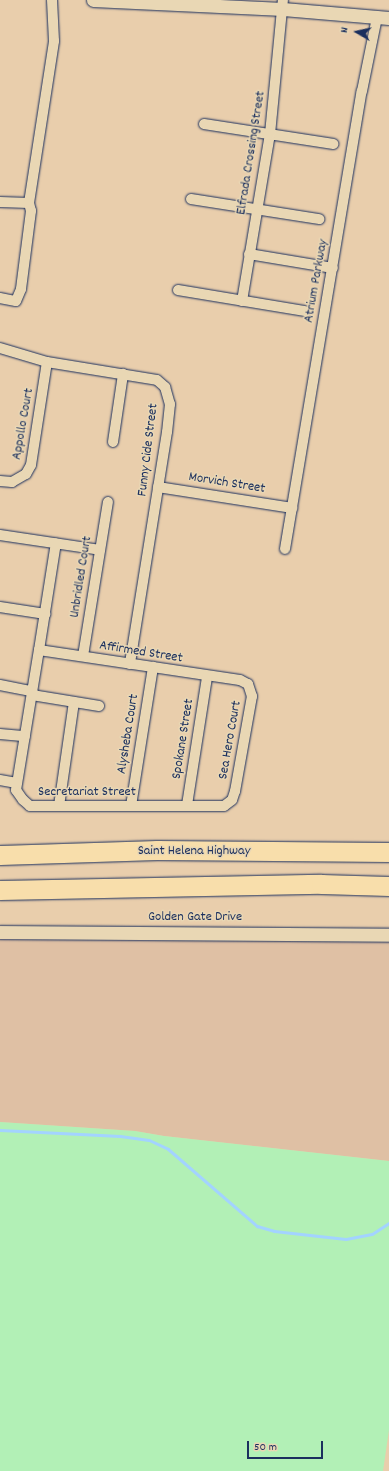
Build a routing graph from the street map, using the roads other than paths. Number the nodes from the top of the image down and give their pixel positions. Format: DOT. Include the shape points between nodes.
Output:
graph roads {
  1 [pos="52,0"];
  2 [pos="93,0"];
  3 [pos="277,4"];
  4 [pos="383,17"];
  5 [pos="204,124"];
  6 [pos="270,134"];
  7 [pos="333,144"];
  8 [pos="191,199"];
  9 [pos="0,202"];
  10 [pos="29,203"];
  11 [pos="257,209"];
  12 [pos="320,219"];
  13 [pos="250,254"];
  14 [pos="333,268"];
  15 [pos="178,290"];
  16 [pos="0,298"];
  17 [pos="242,301"];
  18 [pos="305,311"];
  19 [pos="0,348"];
  20 [pos="47,362"];
  21 [pos="123,374"];
  22 [pos="113,442"];
  23 [pos="0,481"];
  24 [pos="158,486"];
  25 [pos="108,502"];
  26 [pos="292,508"];
  27 [pos="0,535"];
  28 [pos="56,543"];
  29 [pos="285,549"];
  30 [pos="100,550"];
  31 [pos="0,607"];
  32 [pos="45,614"];
  33 [pos="39,650"];
  34 [pos="83,656"];
  35 [pos="130,664"];
  36 [pos="153,667"];
  37 [pos="208,677"];
  38 [pos="240,680"];
  39 [pos="0,685"];
  40 [pos="32,693"];
  41 [pos="74,702"];
  42 [pos="99,706"];
  43 [pos="0,734"];
  44 [pos="25,736"];
  45 [pos="0,780"];
  46 [pos="17,783"];
  47 [pos="187,805"];
  48 [pos="58,806"];
  49 [pos="131,806"];
  50 [pos="224,806"];
  51 [pos="0,848"];
  52 [pos="71,852"];
  53 [pos="389,852"];
  54 [pos="0,855"];
  55 [pos="389,886"];
  56 [pos="0,891"];
  57 [pos="0,932"];
  58 [pos="389,935"];
  1 -- 10 [label="street" via="54,41"];
  2 -- 3 [label="street"];
  3 -- 4 [label="street"];
  3 -- 6 [label="street, Elfrada Crossing Street"];
  4 -- 14 [label="street, Atrium Parkway" via="362,91"];
  5 -- 6 [label="street"];
  6 -- 7 [label="street"];
  6 -- 11 [label="street, Elfrada Crossing Street"];
  8 -- 11 [label="street"];
  9 -- 10 [label="street"];
  10 -- 16 [label="street" via="31,211 21,289 16,301"];
  11 -- 12 [label="street"];
  11 -- 13 [label="street, Elfrada Crossing Street"];
  13 -- 14 [label="street"];
  13 -- 17 [label="street, Elfrada Crossing Street"];
  14 -- 26 [label="street, Atrium Parkway"];
  15 -- 17 [label="street"];
  17 -- 18 [label="street"];
  19 -- 20 [label="street, Funny Cide Street"];
  20 -- 21 [label="street, Funny Cide Street"];
  20 -- 23 [label="street, Appollo Court" via="31,465 26,474 12,482"];
  21 -- 22 [label="street"];
  21 -- 24 [label="street, Funny Cide Street" via="157,380 166,387 170,404"];
  24 -- 26 [label="street, Morvich Street"];
  24 -- 35 [label="street, Funny Cide Street"];
  25 -- 30 [label="street, Unbridled Court"];
  26 -- 29 [label="street, Atrium Parkway"];
  27 -- 28 [label="street"];
  28 -- 30 [label="street"];
  28 -- 32 [label="street, Secretariat Street"];
  30 -- 34 [label="street, Unbridled Court"];
  31 -- 32 [label="street"];
  32 -- 33 [label="street, Secretariat Street"];
  33 -- 34 [label="street, Affirmed Street"];
  33 -- 40 [label="street, Secretariat Street"];
  34 -- 35 [label="street, Affirmed Street"];
  35 -- 36 [label="street, Affirmed Street"];
  36 -- 37 [label="street, Affirmed Street"];
  36 -- 49 [label="street, Alysheba Court"];
  37 -- 38 [label="street, Affirmed Street"];
  37 -- 47 [label="street, Spokane Street"];
  38 -- 50 [label="street, Sea Hero Court" via="248,684 252,696 236,791 232,800"];
  39 -- 40 [label="street"];
  40 -- 41 [label="street"];
  40 -- 44 [label="street, Secretariat Street"];
  41 -- 42 [label="street"];
  41 -- 48 [label="street"];
  43 -- 44 [label="street"];
  44 -- 46 [label="street, Secretariat Street"];
  45 -- 46 [label="street"];
  46 -- 48 [label="street, Secretariat Street" via="16,790 30,806"];
  47 -- 49 [label="street, Secretariat Street"];
  47 -- 50 [label="street, Secretariat Street"];
  48 -- 49 [label="street, Secretariat Street"];
  51 -- 52 [label="highway"];
  52 -- 53 [label="highway, Saint Helena Highway"];
  52 -- 54 [label="highway, Saint Helena Highway"];
  55 -- 56 [label="highway" via="321,884"];
  57 -- 58 [label="street, Golden Gate Drive"];
}
